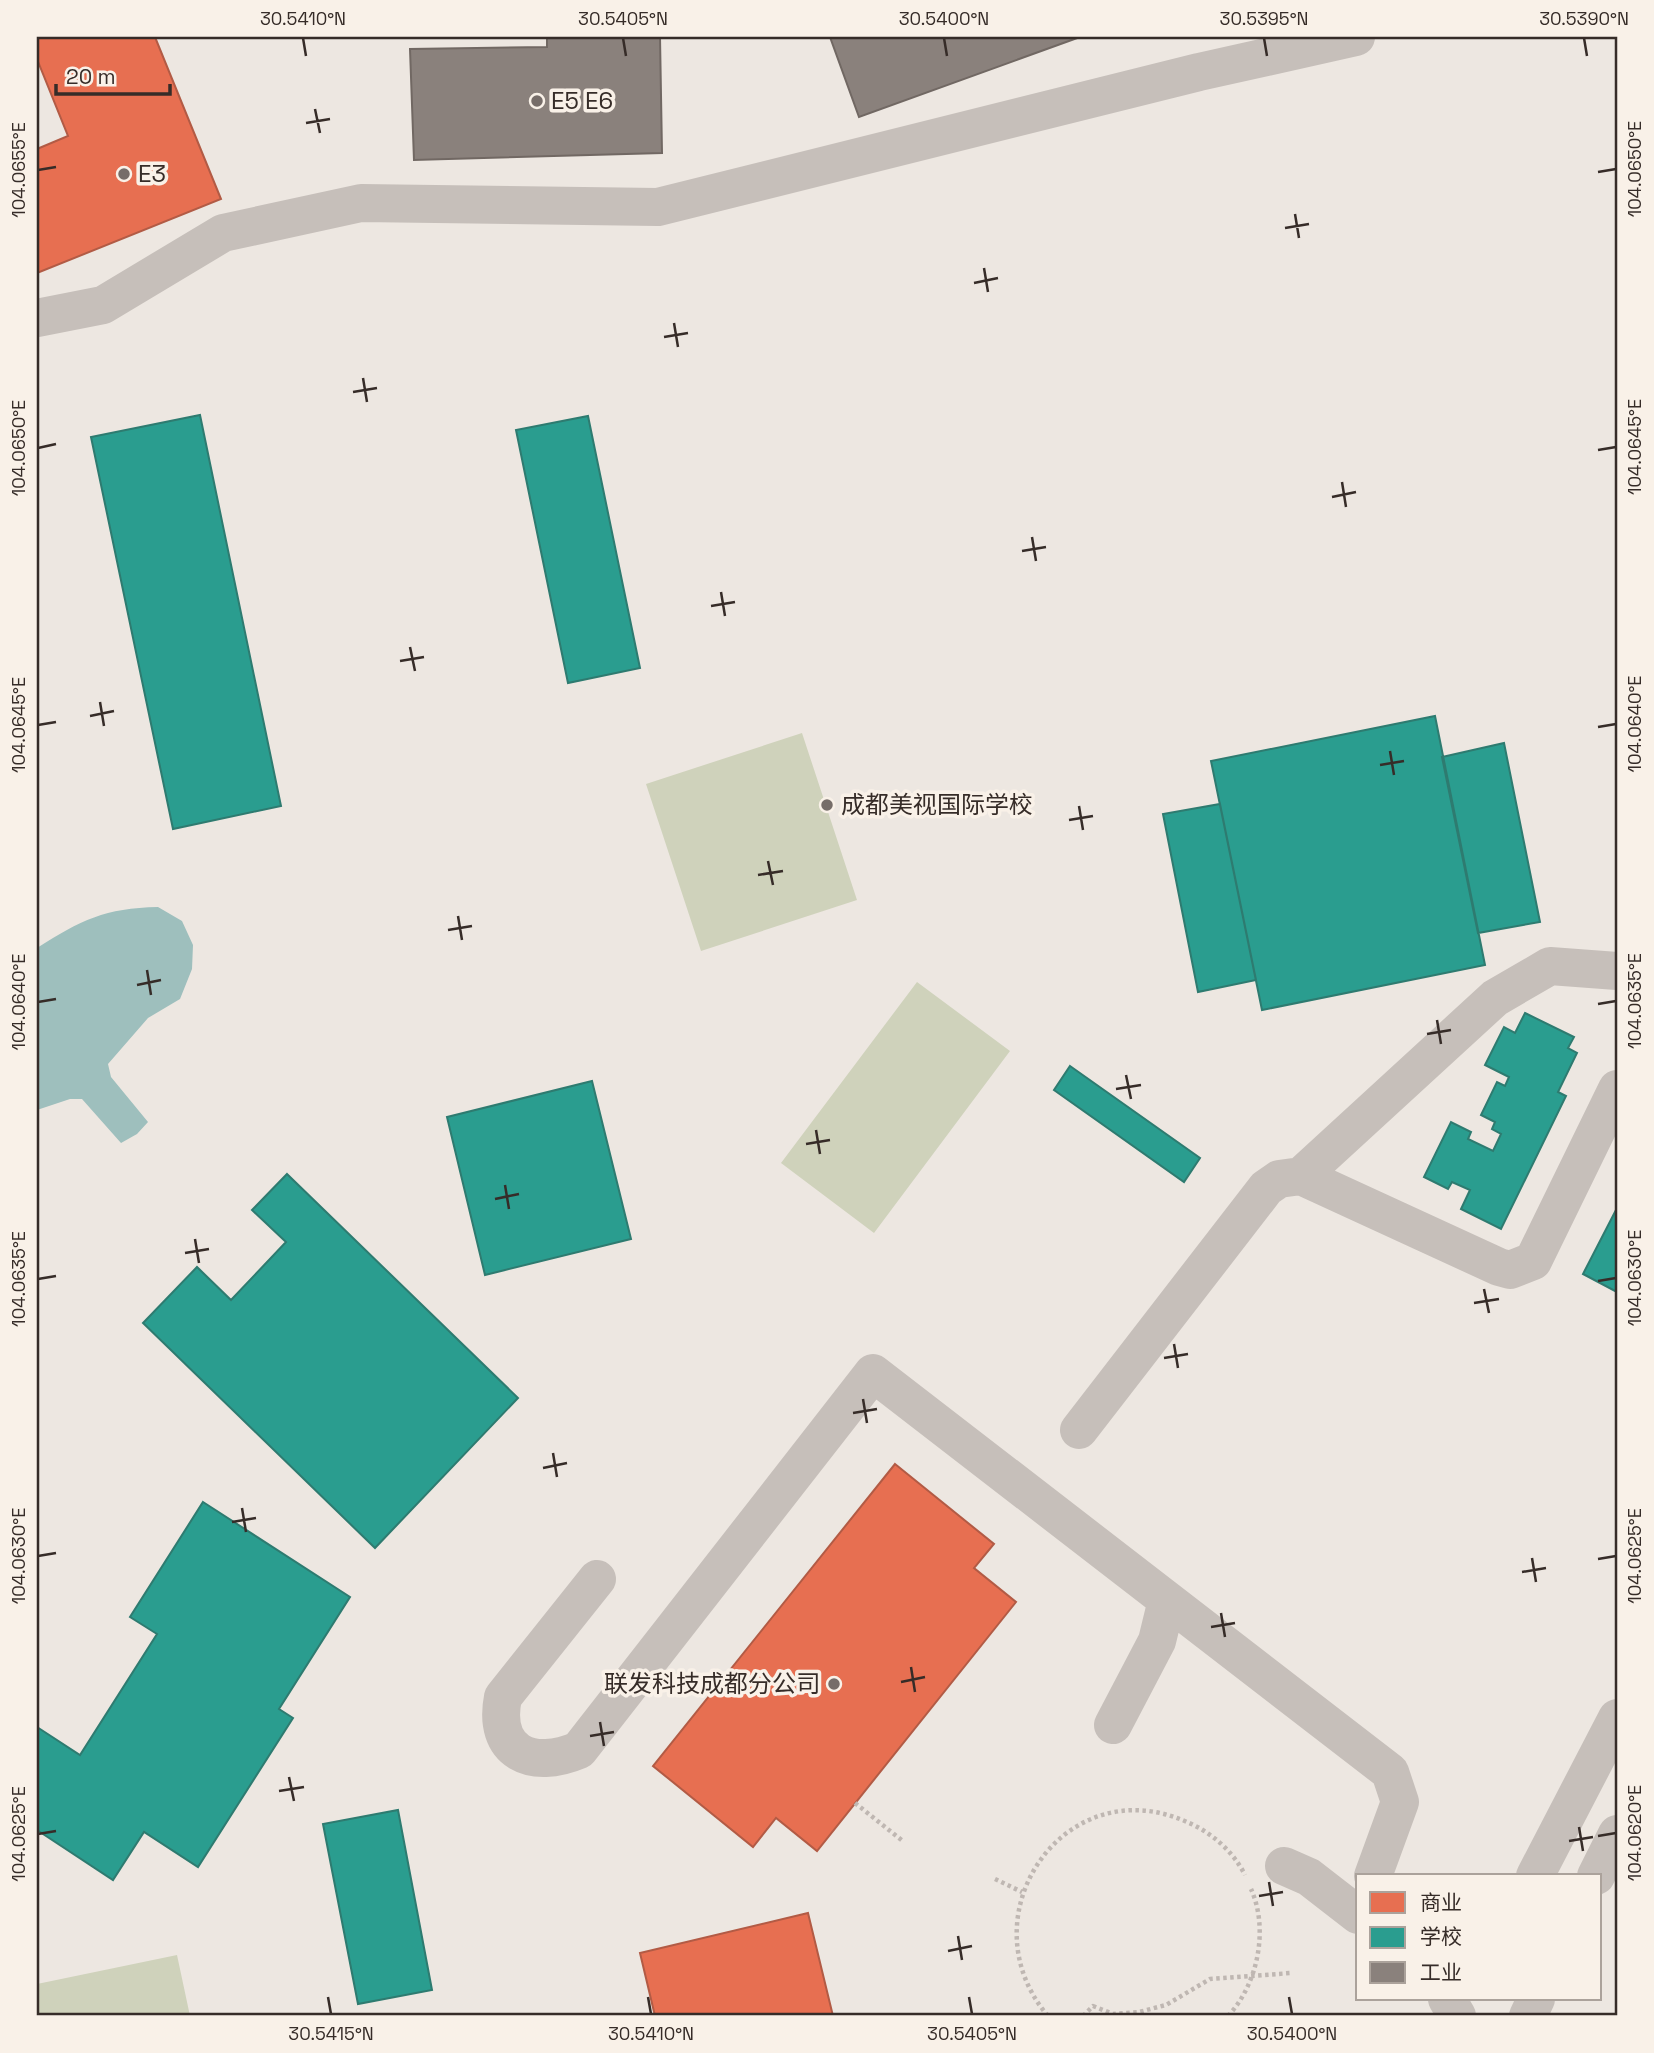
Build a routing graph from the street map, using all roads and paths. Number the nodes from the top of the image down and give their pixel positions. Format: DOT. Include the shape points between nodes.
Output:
graph roads {
  1 [pos="1356,37"];
  2 [pos="37,318"];
  3 [pos="1617,971"];
  4 [pos="1617,1089"];
  5 [pos="1301,1177"];
  6 [pos="1079,1430"];
  7 [pos="597,1579"];
  8 [pos="1167,1600"];
  9 [pos="1617,1718"];
  10 [pos="1113,1725"];
  11 [pos="855,1803"];
  12 [pos="1617,1834"];
  13 [pos="904,1842"];
  14 [pos="1284,1866"];
  15 [pos="1374,1874"];
  16 [pos="1536,1874"];
  17 [pos="1597,1874"];
  18 [pos="995,1879"];
  19 [pos="1022,1892"];
  20 [pos="1356,1913"];
  21 [pos="1291,1973"];
  22 [pos="1252,1975"];
  23 [pos="1448,2000"];
  24 [pos="1470,2000"];
  25 [pos="1536,2000"];
  26 [pos="1048,2016"];
  27 [pos="1083,2016"];
  28 [pos="1228,2016"];
  29 [pos="1459,2016"];
  30 [pos="1528,2016"];
  1 -- 2 [label="street" via="658,207 362,203 223,233 103,305"];
  3 -- 5 [label="street" via="1550,966 1495,998"];
  4 -- 5 [label="street" via="1533,1261 1522,1268 1499,1267"];
  5 -- 6 [label="street" via="1279,1179 1266,1188"];
  7 -- 8 [label="street" via="503,1698 499,1719 503,1737 534,1759 556,1759 579,1749 873,1373"];
  8 -- 10 [label="street" via="1157,1642"];
  8 -- 15 [label="street" via="1390,1772 1400,1802"];
  9 -- 16 [label="street"];
  11 -- 13 [label="path"];
  12 -- 17 [label="street"];
  14 -- 20 [label="street" via="1309,1877"];
  18 -- 19 [label="path"];
  19 -- 22 [label="path" via="1056,1841 1082,1824 1141,1810 1172,1815 1200,1827 1225,1846 1243,1871 1256,1899 1261,1930"];
  19 -- 26 [label="path" via="1015,1920 1016,1949 1023,1976"];
  21 -- 22 [label="path"];
  22 -- 27 [label="path" via="1210,1979 1166,2005 1139,2012 1112,2014 1093,2006"];
  22 -- 28 [label="path"];
  23 -- 29 [label="street"];
  24 -- 29 [label="street"];
  25 -- 30 [label="street"];
}
